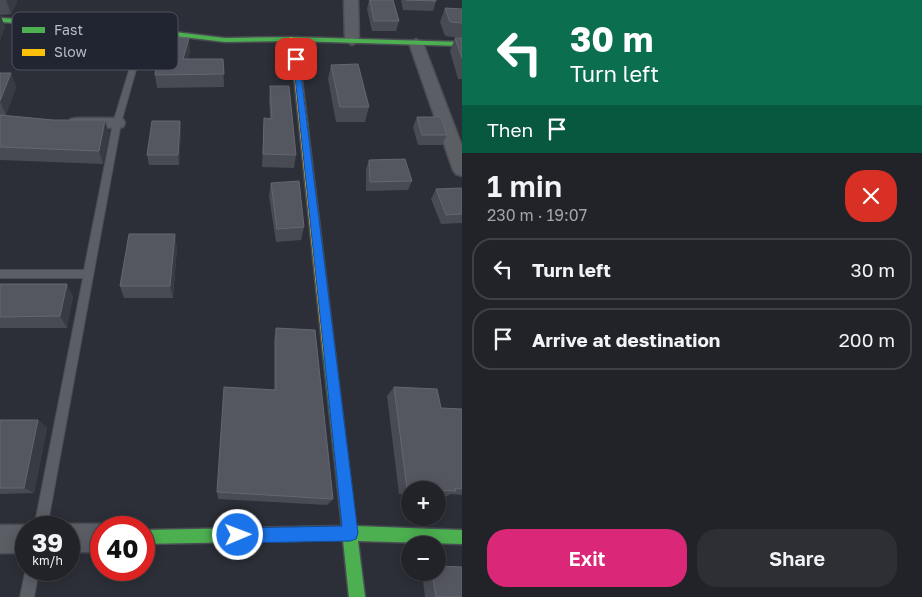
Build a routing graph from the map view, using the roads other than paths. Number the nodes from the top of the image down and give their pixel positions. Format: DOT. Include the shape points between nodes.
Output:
graph roads {
  1 [pos="351,0"];
  2 [pos="178,35"];
  3 [pos="293,39"];
  4 [pos="352,41"];
  5 [pos="416,43"];
  6 [pos="462,44"];
  7 [pos="133,70"];
  8 [pos="58,123"];
  9 [pos="117,123"];
  10 [pos="462,170"];
  11 [pos="0,274"];
  12 [pos="88,274"];
  13 [pos="42,516"];
  14 [pos="350,533"];
  15 [pos="155,537"];
  16 [pos="462,537"];
  17 [pos="0,539"];
  18 [pos="15,539"];
  19 [pos="30,581"];
  20 [pos="27,597"];
  21 [pos="357,597"];
  1 -- 4 [label="street"];
  2 -- 3 [label="street" via="226,40"];
  3 -- 4 [label="street"];
  3 -- 14 [label="street"];
  4 -- 5 [label="street"];
  5 -- 6 [label="street"];
  5 -- 10 [label="street"];
  7 -- 9 [label="lane"];
  8 -- 9 [label="street"];
  9 -- 12 [label="lane"];
  11 -- 12 [label="lane"];
  12 -- 13 [label="lane"];
  14 -- 15 [label="street"];
  14 -- 16 [label="street"];
  14 -- 21 [label="street"];
  17 -- 18 [label="street"];
  19 -- 20 [label="lane"];
}
